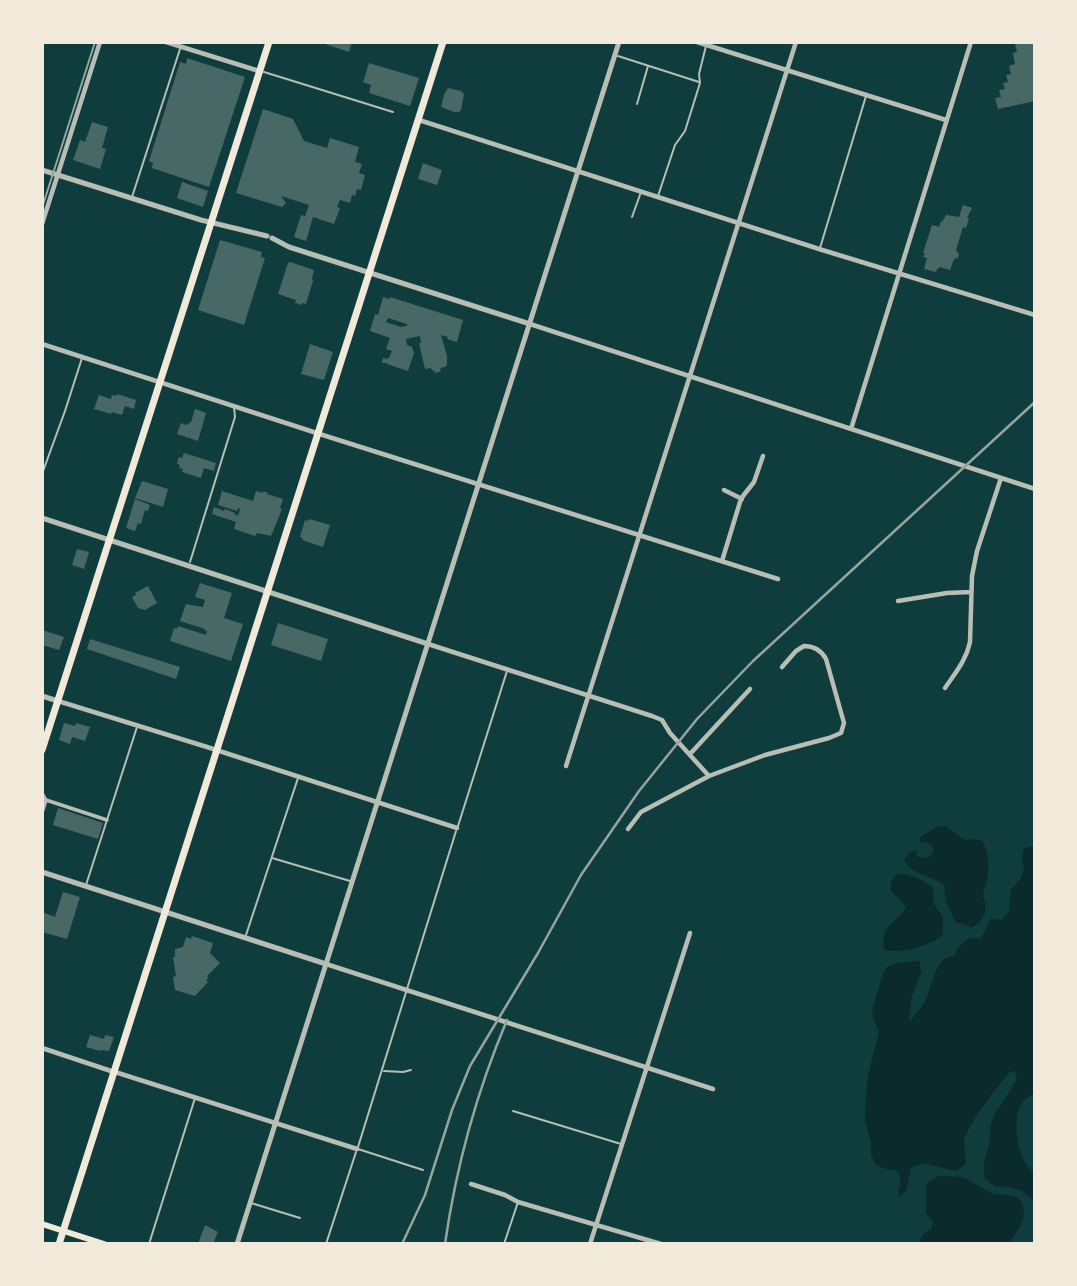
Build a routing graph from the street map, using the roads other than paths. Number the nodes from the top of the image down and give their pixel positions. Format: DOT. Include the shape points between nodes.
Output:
graph roads {
  1 [pos="100,42"];
  2 [pos="166,42"];
  3 [pos="269,42"];
  4 [pos="443,42"];
  5 [pos="620,42"];
  6 [pos="696,42"];
  7 [pos="796,42"];
  8 [pos="971,42"];
  9 [pos="707,44"];
  10 [pos="181,45"];
  11 [pos="615,55"];
  12 [pos="648,66"];
  13 [pos="259,71"];
  14 [pos="787,71"];
  15 [pos="700,83"];
  16 [pos="867,96"];
  17 [pos="637,104"];
  18 [pos="393,112"];
  19 [pos="418,120"];
  20 [pos="946,120"];
  21 [pos="42,170"];
  22 [pos="578,172"];
  23 [pos="58,175"];
  24 [pos="641,192"];
  25 [pos="658,197"];
  26 [pos="132,198"];
  27 [pos="632,217"];
  28 [pos="211,222"];
  29 [pos="740,223"];
  30 [pos="42,224"];
  31 [pos="819,249"];
  32 [pos="370,272"];
  33 [pos="899,274"];
  34 [pos="1035,315"];
  35 [pos="530,324"];
  36 [pos="42,344"];
  37 [pos="82,357"];
  38 [pos="690,376"];
  39 [pos="160,382"];
  40 [pos="234,406"];
  41 [pos="852,429"];
  42 [pos="318,433"];
  43 [pos="763,456"];
  44 [pos="42,474"];
  45 [pos="1001,478"];
  46 [pos="479,483"];
  47 [pos="1035,489"];
  48 [pos="724,490"];
  49 [pos="741,499"];
  50 [pos="42,518"];
  51 [pos="640,534"];
  52 [pos="110,540"];
  53 [pos="722,561"];
  54 [pos="189,565"];
  55 [pos="778,579"];
  56 [pos="268,592"];
  57 [pos="971,592"];
  58 [pos="898,601"];
  59 [pos="428,644"];
  60 [pos="782,667"];
  61 [pos="507,670"];
  62 [pos="750,688"];
  63 [pos="945,688"];
  64 [pos="42,696"];
  65 [pos="588,696"];
  66 [pos="58,701"];
  67 [pos="137,726"];
  68 [pos="42,750"];
  69 [pos="217,750"];
  70 [pos="690,754"];
  71 [pos="566,766"];
  72 [pos="298,776"];
  73 [pos="709,776"];
  74 [pos="42,793"];
  75 [pos="46,800"];
  76 [pos="378,802"];
  77 [pos="42,813"];
  78 [pos="107,820"];
  79 [pos="457,828"];
  80 [pos="628,829"];
  81 [pos="271,858"];
  82 [pos="42,872"];
  83 [pos="352,882"];
  84 [pos="86,886"];
  85 [pos="165,912"];
  86 [pos="690,933"];
  87 [pos="245,938"];
  88 [pos="326,964"];
  89 [pos="406,990"];
  90 [pos="42,1048"];
  91 [pos="646,1067"];
  92 [pos="411,1070"];
  93 [pos="383,1071"];
  94 [pos="114,1072"];
  95 [pos="713,1089"];
  96 [pos="195,1097"];
  97 [pos="513,1111"];
  98 [pos="276,1123"];
  99 [pos="622,1144"];
  100 [pos="357,1149"];
  101 [pos="423,1170"];
  102 [pos="471,1184"];
  103 [pos="518,1202"];
  104 [pos="250,1203"];
  105 [pos="300,1218"];
  106 [pos="42,1224"];
  107 [pos="596,1225"];
  108 [pos="63,1231"];
  109 [pos="59,1244"];
  110 [pos="104,1244"];
  111 [pos="149,1244"];
  112 [pos="237,1244"];
  113 [pos="326,1244"];
  114 [pos="504,1244"];
  115 [pos="590,1244"];
  116 [pos="661,1244"];
  1 -- 23 [label="street"];
  2 -- 10 [label="street"];
  3 -- 13 [label="highway"];
  4 -- 19 [label="highway"];
  5 -- 11 [label="street"];
  6 -- 9 [label="street"];
  7 -- 14 [label="street"];
  8 -- 20 [label="street"];
  9 -- 14 [label="street"];
  9 -- 15 [label="lane"];
  10 -- 13 [label="street"];
  10 -- 26 [label="lane"];
  11 -- 12 [label="lane"];
  11 -- 22 [label="street"];
  12 -- 15 [label="lane"];
  12 -- 17 [label="lane"];
  13 -- 18 [label="lane"];
  13 -- 28 [label="highway"];
  14 -- 16 [label="street"];
  14 -- 29 [label="street"];
  15 -- 25 [label="lane"];
  16 -- 20 [label="street"];
  16 -- 31 [label="lane"];
  19 -- 22 [label="street"];
  19 -- 32 [label="highway"];
  20 -- 33 [label="street"];
  21 -- 23 [label="street"];
  22 -- 24 [label="street"];
  22 -- 35 [label="street"];
  23 -- 26 [label="street"];
  23 -- 30 [label="street"];
  24 -- 25 [label="street"];
  24 -- 27 [label="lane"];
  25 -- 29 [label="street"];
  26 -- 28 [label="street"];
  28 -- 32 [label="street"];
  28 -- 39 [label="highway"];
  29 -- 31 [label="street"];
  29 -- 38 [label="street"];
  31 -- 33 [label="street"];
  32 -- 35 [label="street"];
  32 -- 42 [label="highway"];
  33 -- 34 [label="street"];
  33 -- 41 [label="street"];
  35 -- 38 [label="street"];
  35 -- 46 [label="street"];
  36 -- 37 [label="street"];
  37 -- 39 [label="street"];
  37 -- 44 [label="lane"];
  38 -- 41 [label="street"];
  38 -- 51 [label="street"];
  39 -- 40 [label="street"];
  39 -- 52 [label="highway"];
  40 -- 42 [label="street"];
  40 -- 54 [label="lane" via="235,417"];
  41 -- 45 [label="street"];
  42 -- 46 [label="street"];
  42 -- 56 [label="highway"];
  43 -- 49 [label="street" via="754,482"];
  45 -- 47 [label="street"];
  45 -- 57 [label="street" via="977,551"];
  46 -- 51 [label="street"];
  46 -- 59 [label="street"];
  48 -- 49 [label="street"];
  49 -- 53 [label="street"];
  50 -- 52 [label="street"];
  51 -- 53 [label="street"];
  51 -- 65 [label="street"];
  52 -- 54 [label="street"];
  52 -- 66 [label="highway"];
  53 -- 55 [label="street"];
  54 -- 56 [label="street"];
  56 -- 59 [label="street"];
  56 -- 69 [label="highway"];
  57 -- 58 [label="street"];
  57 -- 63 [label="street" via="968,652"];
  59 -- 61 [label="street"];
  59 -- 76 [label="street"];
  60 -- 73 [label="street" via="804,646 823,653 844,723 841,733"];
  61 -- 65 [label="street"];
  61 -- 79 [label="lane"];
  62 -- 70 [label="street"];
  64 -- 66 [label="street"];
  65 -- 70 [label="street" via="662,720"];
  65 -- 71 [label="street"];
  66 -- 67 [label="street"];
  66 -- 68 [label="highway"];
  67 -- 69 [label="street"];
  67 -- 78 [label="lane"];
  69 -- 72 [label="street"];
  69 -- 85 [label="highway"];
  70 -- 73 [label="street"];
  72 -- 76 [label="street"];
  72 -- 81 [label="lane"];
  73 -- 80 [label="street" via="641,812"];
  74 -- 75 [label="street"];
  75 -- 77 [label="street"];
  75 -- 78 [label="street"];
  76 -- 79 [label="street"];
  76 -- 83 [label="street"];
  78 -- 84 [label="lane"];
  79 -- 89 [label="lane"];
  81 -- 83 [label="lane"];
  81 -- 87 [label="lane"];
  82 -- 84 [label="street"];
  83 -- 88 [label="street"];
  84 -- 85 [label="street"];
  85 -- 87 [label="street"];
  85 -- 94 [label="highway"];
  86 -- 91 [label="street"];
  87 -- 88 [label="street"];
  88 -- 89 [label="street"];
  88 -- 98 [label="street"];
  89 -- 91 [label="street"];
  89 -- 93 [label="lane"];
  90 -- 94 [label="street"];
  91 -- 95 [label="street"];
  91 -- 99 [label="street"];
  92 -- 93 [label="lane"];
  93 -- 100 [label="lane"];
  94 -- 96 [label="street"];
  94 -- 108 [label="highway"];
  96 -- 98 [label="street"];
  96 -- 111 [label="lane"];
  97 -- 99 [label="lane"];
  98 -- 100 [label="street"];
  98 -- 104 [label="street"];
  99 -- 107 [label="street"];
  100 -- 101 [label="lane"];
  100 -- 113 [label="lane"];
  102 -- 103 [label="street"];
  103 -- 107 [label="street"];
  103 -- 114 [label="lane"];
  104 -- 105 [label="lane"];
  104 -- 112 [label="street"];
  106 -- 108 [label="main road"];
  107 -- 115 [label="street"];
  107 -- 116 [label="street"];
  108 -- 109 [label="highway"];
  108 -- 110 [label="main road"];
}
